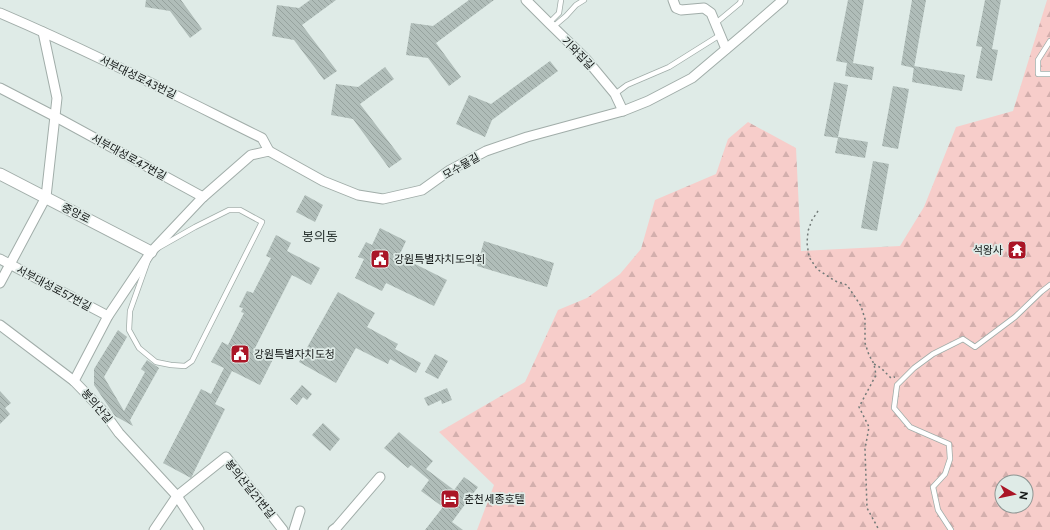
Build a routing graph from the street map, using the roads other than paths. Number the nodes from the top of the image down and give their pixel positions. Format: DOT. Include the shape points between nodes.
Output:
graph roads {
  1 [pos="526,0"];
  2 [pos="561,0"];
  3 [pos="584,0"];
  4 [pos="673,0"];
  5 [pos="741,0"];
  6 [pos="782,0"];
  7 [pos="0,13"];
  8 [pos="716,23"];
  9 [pos="551,25"];
  10 [pos="43,32"];
  11 [pos="720,35"];
  12 [pos="1050,41"];
  13 [pos="726,49"];
  14 [pos="1050,74"];
  15 [pos="0,88"];
  16 [pos="615,94"];
  17 [pos="623,111"];
  18 [pos="56,117"];
  19 [pos="269,151"];
  20 [pos="0,174"];
  21 [pos="46,197"];
  22 [pos="203,197"];
  23 [pos="152,252"];
  24 [pos="0,259"];
  25 [pos="10,264"];
  26 [pos="0,283"];
  27 [pos="1050,285"];
  28 [pos="108,316"];
  29 [pos="0,325"];
  30 [pos="74,381"];
  31 [pos="380,477"];
  32 [pos="177,496"];
  33 [pos="300,511"];
  34 [pos="154,530"];
  35 [pos="199,530"];
  36 [pos="283,530"];
  37 [pos="294,530"];
  38 [pos="333,530"];
  39 [pos="951,530"];
  1 -- 9 [label="street, 기와집길"];
  2 -- 9 [label="lane" via="559,13"];
  3 -- 9 [label="lane"];
  4 -- 8 [label="street" via="676,8 681,10 704,8 711,13"];
  5 -- 8 [label="lane"];
  6 -- 13 [label="street, 모수물길"];
  7 -- 10 [label="street, 서부대성로43번길"];
  8 -- 11 [label="street"];
  9 -- 16 [label="street, 기와집길" via="586,59"];
  10 -- 18 [label="street" via="57,98"];
  10 -- 19 [label="street, 서부대성로43번길" via="262,138"];
  11 -- 13 [label="street"];
  11 -- 16 [label="lane" via="670,67 627,85"];
  12 -- 14 [label="lane" via="1038,60 1038,74"];
  13 -- 17 [label="street, 모수물길" via="692,78"];
  15 -- 18 [label="street, 서부대성로47번길"];
  16 -- 17 [label="street, 기와집길"];
  17 -- 19 [label="street, 모수물길" via="486,151 450,170 422,190 383,198 358,195 323,181"];
  18 -- 21 [label="street"];
  18 -- 22 [label="street, 서부대성로47번길"];
  19 -- 22 [label="street" via="251,155"];
  20 -- 21 [label="street, 중앙로"];
  21 -- 23 [label="street, 중앙로"];
  21 -- 25 [label="street"];
  22 -- 23 [label="street"];
  23 -- 23 [label="lane" via="130,311 129,330 139,348 156,362 185,366 192,360 262,222 240,210 229,210"];
  23 -- 28 [label="street, 봉의산길"];
  24 -- 25 [label="street, 서부대성로57번길"];
  25 -- 26 [label="street"];
  25 -- 28 [label="street, 서부대성로57번길"];
  27 -- 39 [label="lane" via="1015,317 975,347 963,339 933,354 897,385 894,408 910,427 949,444 950,459 945,474 933,487 938,510"];
  28 -- 30 [label="street, 봉의산길"];
  29 -- 30 [label="street"];
  30 -- 32 [label="street, 봉의산길"];
  31 -- 38 [label="street"];
  32 -- 34 [label="street"];
  32 -- 35 [label="street, 봉의산길"];
  32 -- 36 [label="street, 봉의산길21번길" via="226,457"];
  33 -- 37 [label="street"];
}
